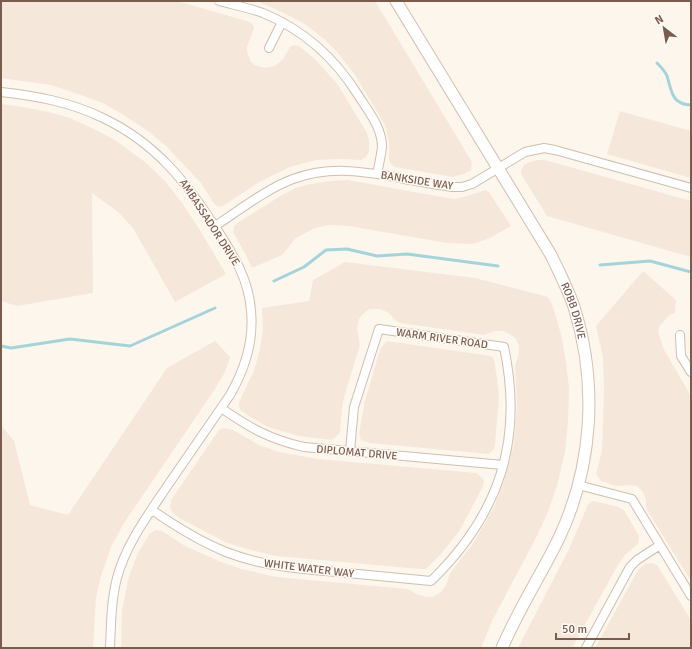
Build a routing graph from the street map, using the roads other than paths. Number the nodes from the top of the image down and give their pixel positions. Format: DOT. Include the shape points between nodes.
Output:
graph roads {
  1 [pos="219,1"];
  2 [pos="396,1"];
  3 [pos="282,22"];
  4 [pos="269,48"];
  5 [pos="1,92"];
  6 [pos="499,168"];
  7 [pos="377,174"];
  8 [pos="691,188"];
  9 [pos="215,226"];
  10 [pos="680,335"];
  11 [pos="691,372"];
  12 [pos="221,408"];
  13 [pos="350,451"];
  14 [pos="503,465"];
  15 [pos="578,485"];
  16 [pos="152,510"];
  17 [pos="660,545"];
  18 [pos="691,596"];
  19 [pos="110,648"];
  20 [pos="502,648"];
  21 [pos="586,648"];
  1 -- 3 [label="street" via="262,13"];
  2 -- 6 [label="main road, ROBB DRIVE"];
  3 -- 4 [label="street"];
  3 -- 7 [label="street" via="318,46 348,78 378,128 382,148"];
  5 -- 9 [label="street, AMBASSADOR DRIVE" via="58,100 104,118 124,129 163,159 179,176"];
  6 -- 7 [label="street, BANKSIDE WAY" via="462,187"];
  6 -- 8 [label="street, BANKSIDE WAY" via="526,152 544,148"];
  6 -- 15 [label="main road, ROBB DRIVE" via="551,254 574,307 581,334 587,368 589,414"];
  7 -- 9 [label="street, BANKSIDE WAY" via="341,170 292,179"];
  9 -- 12 [label="street, AMBASSADOR DRIVE" via="244,277 252,329 245,364"];
  10 -- 11 [label="street" via="681,356"];
  12 -- 13 [label="street, DIPLOMAT DRIVE" via="249,427 285,442 304,447"];
  12 -- 16 [label="street, AMBASSADOR DRIVE"];
  13 -- 14 [label="street, DIPLOMAT DRIVE"];
  13 -- 14 [label="street, WARM RIVER ROAD" via="354,407 379,329 504,347 511,393 511,416"];
  14 -- 16 [label="street, WHITE WATER WAY" via="496,488 476,528 464,546 431,581 274,566 205,543"];
  15 -- 17 [label="street" via="632,499"];
  15 -- 20 [label="main road, ROBB DRIVE" via="559,537"];
  16 -- 19 [label="street, AMBASSADOR DRIVE" via="124,556 117,577 111,615"];
  17 -- 18 [label="street"];
  17 -- 21 [label="street" via="630,567"];
}
